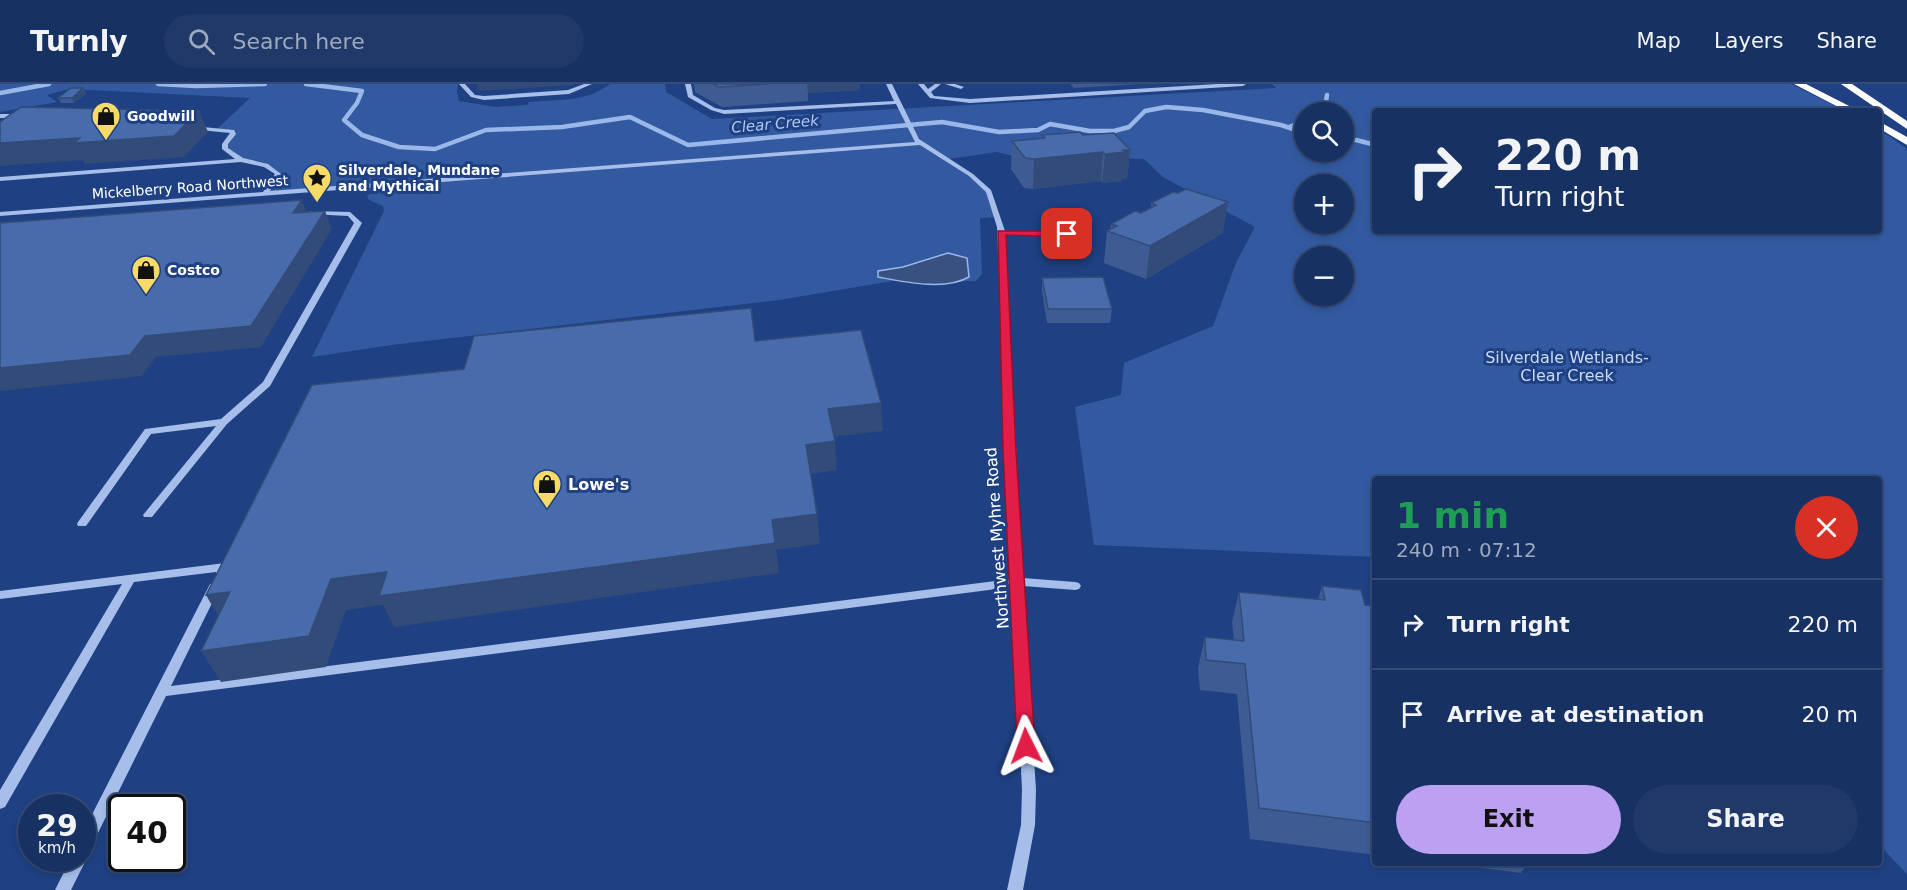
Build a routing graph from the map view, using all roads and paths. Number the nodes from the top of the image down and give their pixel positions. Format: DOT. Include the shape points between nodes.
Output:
graph roads {
  1 [pos="462,84"];
  2 [pos="589,84"];
  3 [pos="688,84"];
  4 [pos="889,84"];
  5 [pos="921,84"];
  6 [pos="938,84"];
  7 [pos="948,84"];
  8 [pos="1243,84"];
  9 [pos="1799,84"];
  10 [pos="1846,84"];
  11 [pos="961,87"];
  12 [pos="927,92"];
  13 [pos="898,102"];
  14 [pos="1848,108"];
  15 [pos="1881,108"];
  16 [pos="1882,109"];
  17 [pos="0,116"];
  18 [pos="26,116"];
  19 [pos="0,123"];
  20 [pos="22,124"];
  21 [pos="1882,126"];
  22 [pos="1907,126"];
  23 [pos="182,128"];
  24 [pos="1907,142"];
  25 [pos="920,143"];
  26 [pos="241,160"];
  27 [pos="0,179"];
  28 [pos="265,193"];
  29 [pos="302,213"];
  30 [pos="0,214"];
  31 [pos="1001,232"];
  32 [pos="1072,254"];
  33 [pos="224,422"];
  34 [pos="148,515"];
  35 [pos="82,524"];
  36 [pos="130,578"];
  37 [pos="1018,582"];
  38 [pos="1075,586"];
  39 [pos="0,596"];
  40 [pos="161,692"];
  41 [pos="0,803"];
  42 [pos="96,822"];
  43 [pos="72,872"];
  44 [pos="63,890"];
  45 [pos="1016,890"];
  1 -- 2 [label="street" via="473,96 484,98 569,92"];
  3 -- 13 [label="street" via="690,96 724,112"];
  4 -- 13 [label="street, Northwest Myhre Road"];
  5 -- 12 [label="street"];
  6 -- 12 [label="street"];
  7 -- 11 [label="street"];
  8 -- 12 [label="street" via="970,101"];
  9 -- 14 [label="highway"];
  10 -- 15 [label="highway"];
  13 -- 25 [label="street, Northwest Myhre Road"];
  16 -- 22 [label="highway"];
  17 -- 18 [label="street"];
  19 -- 20 [label="street"];
  21 -- 24 [label="highway"];
  23 -- 26 [label="street" via="232,131 225,149"];
  25 -- 28 [label="street, Mickelberry Road Northwest"];
  25 -- 31 [label="street, Northwest Myhre Road" via="989,191"];
  26 -- 27 [label="street"];
  26 -- 28 [label="street" via="273,168 278,174"];
  28 -- 30 [label="street, Mickelberry Road Northwest"];
  29 -- 33 [label="street" via="350,214 358,223 267,384"];
  31 -- 32 [label="street" via="1067,234"];
  31 -- 37 [label="street, Northwest Myhre Road"];
  33 -- 34 [label="street"];
  33 -- 35 [label="street" via="148,431"];
  36 -- 39 [label="street"];
  36 -- 40 [label="street" via="225,567"];
  36 -- 41 [label="street"];
  37 -- 38 [label="street"];
  37 -- 40 [label="street"];
  37 -- 45 [label="street, Northwest Myhre Road" via="1028,813"];
  40 -- 42 [label="street"];
  43 -- 44 [label="street"];
}
